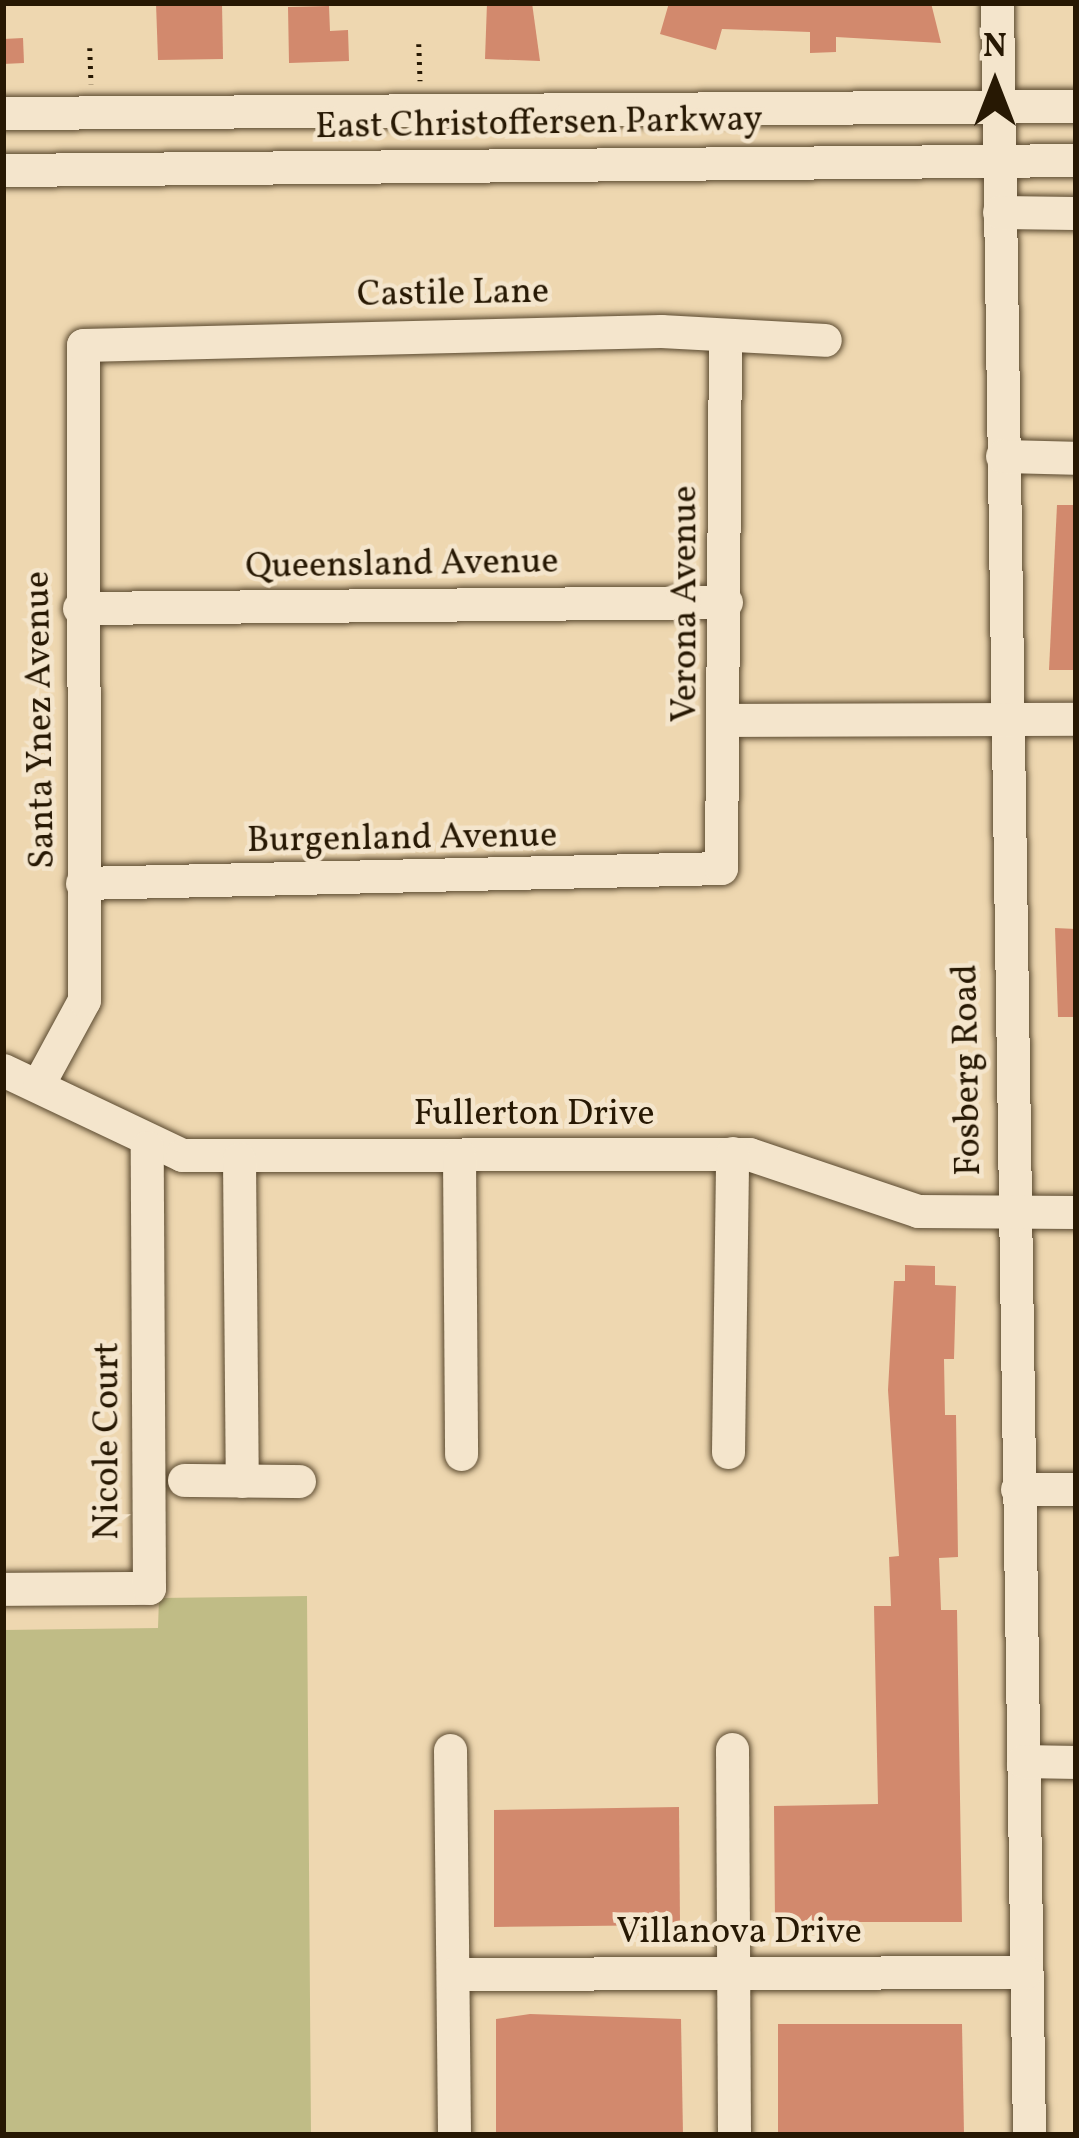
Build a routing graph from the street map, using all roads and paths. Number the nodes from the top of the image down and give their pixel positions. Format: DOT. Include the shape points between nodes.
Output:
graph roads {
  1 [pos="997,3"];
  2 [pos="419,44"];
  3 [pos="90,48"];
  4 [pos="420,83"];
  5 [pos="91,85"];
  6 [pos="998,106"];
  7 [pos="1076,106"];
  8 [pos="3,113"];
  9 [pos="999,159"];
  10 [pos="1076,160"];
  11 [pos="3,170"];
  12 [pos="999,212"];
  13 [pos="1076,213"];
  14 [pos="725,340"];
  15 [pos="825,340"];
  16 [pos="82,345"];
  17 [pos="1002,456"];
  18 [pos="1076,458"];
  19 [pos="726,602"];
  20 [pos="80,608"];
  21 [pos="1003,718"];
  22 [pos="1076,718"];
  23 [pos="726,720"];
  24 [pos="721,868"];
  25 [pos="82,883"];
  26 [pos="3,1070"];
  27 [pos="39,1083"];
  28 [pos="148,1147"];
  29 [pos="732,1154"];
  30 [pos="459,1155"];
  31 [pos="239,1159"];
  32 [pos="1076,1211"];
  33 [pos="1010,1213"];
  34 [pos="728,1451"];
  35 [pos="461,1454"];
  36 [pos="184,1480"];
  37 [pos="242,1480"];
  38 [pos="299,1480"];
  39 [pos="1018,1489"];
  40 [pos="1076,1489"];
  41 [pos="3,1589"];
  42 [pos="732,1749"];
  43 [pos="450,1750"];
  44 [pos="1023,1761"];
  45 [pos="1076,1762"];
  46 [pos="1025,1972"];
  47 [pos="733,1973"];
  48 [pos="452,1974"];
  49 [pos="454,2135"];
  50 [pos="734,2135"];
  51 [pos="1029,2135"];
  1 -- 6 [label="street, Fosberg Road"];
  2 -- 4 [label="path"];
  3 -- 5 [label="path"];
  6 -- 7 [label="street, East Christoffersen Parkway"];
  6 -- 8 [label="street, East Christoffersen Parkway"];
  6 -- 9 [label="street, Fosberg Road"];
  9 -- 10 [label="street, East Christoffersen Parkway"];
  9 -- 11 [label="street, East Christoffersen Parkway"];
  9 -- 12 [label="street, Fosberg Road"];
  12 -- 13 [label="street"];
  12 -- 17 [label="street, Fosberg Road"];
  14 -- 15 [label="street, Castile Lane"];
  14 -- 16 [label="street, Castile Lane" via="661,332"];
  14 -- 19 [label="street, Verona Avenue"];
  16 -- 20 [label="street, Santa Ynez Avenue"];
  17 -- 18 [label="street"];
  17 -- 21 [label="street, Fosberg Road"];
  19 -- 20 [label="street, Queensland Avenue"];
  19 -- 23 [label="street, Verona Avenue"];
  20 -- 25 [label="street, Santa Ynez Avenue"];
  21 -- 22 [label="street"];
  21 -- 23 [label="street"];
  21 -- 33 [label="street, Fosberg Road"];
  23 -- 24 [label="street, Verona Avenue"];
  24 -- 25 [label="street, Burgenland Avenue"];
  25 -- 27 [label="street, Santa Ynez Avenue" via="82,1011"];
  26 -- 27 [label="street, Fullerton Drive"];
  27 -- 28 [label="street, Fullerton Drive"];
  28 -- 31 [label="street, Fullerton Drive"];
  28 -- 41 [label="street, Nicole Court" via="149,1588"];
  29 -- 30 [label="street, Fullerton Drive"];
  29 -- 33 [label="street, Fullerton Drive" via="809,1167 905,1209"];
  29 -- 34 [label="street"];
  30 -- 31 [label="street, Fullerton Drive"];
  30 -- 35 [label="street"];
  31 -- 37 [label="street"];
  32 -- 33 [label="street, Fullerton Drive"];
  33 -- 39 [label="street, Fosberg Road"];
  36 -- 37 [label="street"];
  37 -- 38 [label="street"];
  39 -- 40 [label="street"];
  39 -- 44 [label="street, Fosberg Road"];
  42 -- 47 [label="street"];
  43 -- 48 [label="street"];
  44 -- 45 [label="street"];
  44 -- 46 [label="street, Fosberg Road"];
  46 -- 47 [label="street, Villanova Drive"];
  46 -- 51 [label="street, Fosberg Road"];
  47 -- 48 [label="street, Villanova Drive"];
  47 -- 50 [label="street"];
  48 -- 49 [label="street"];
}
